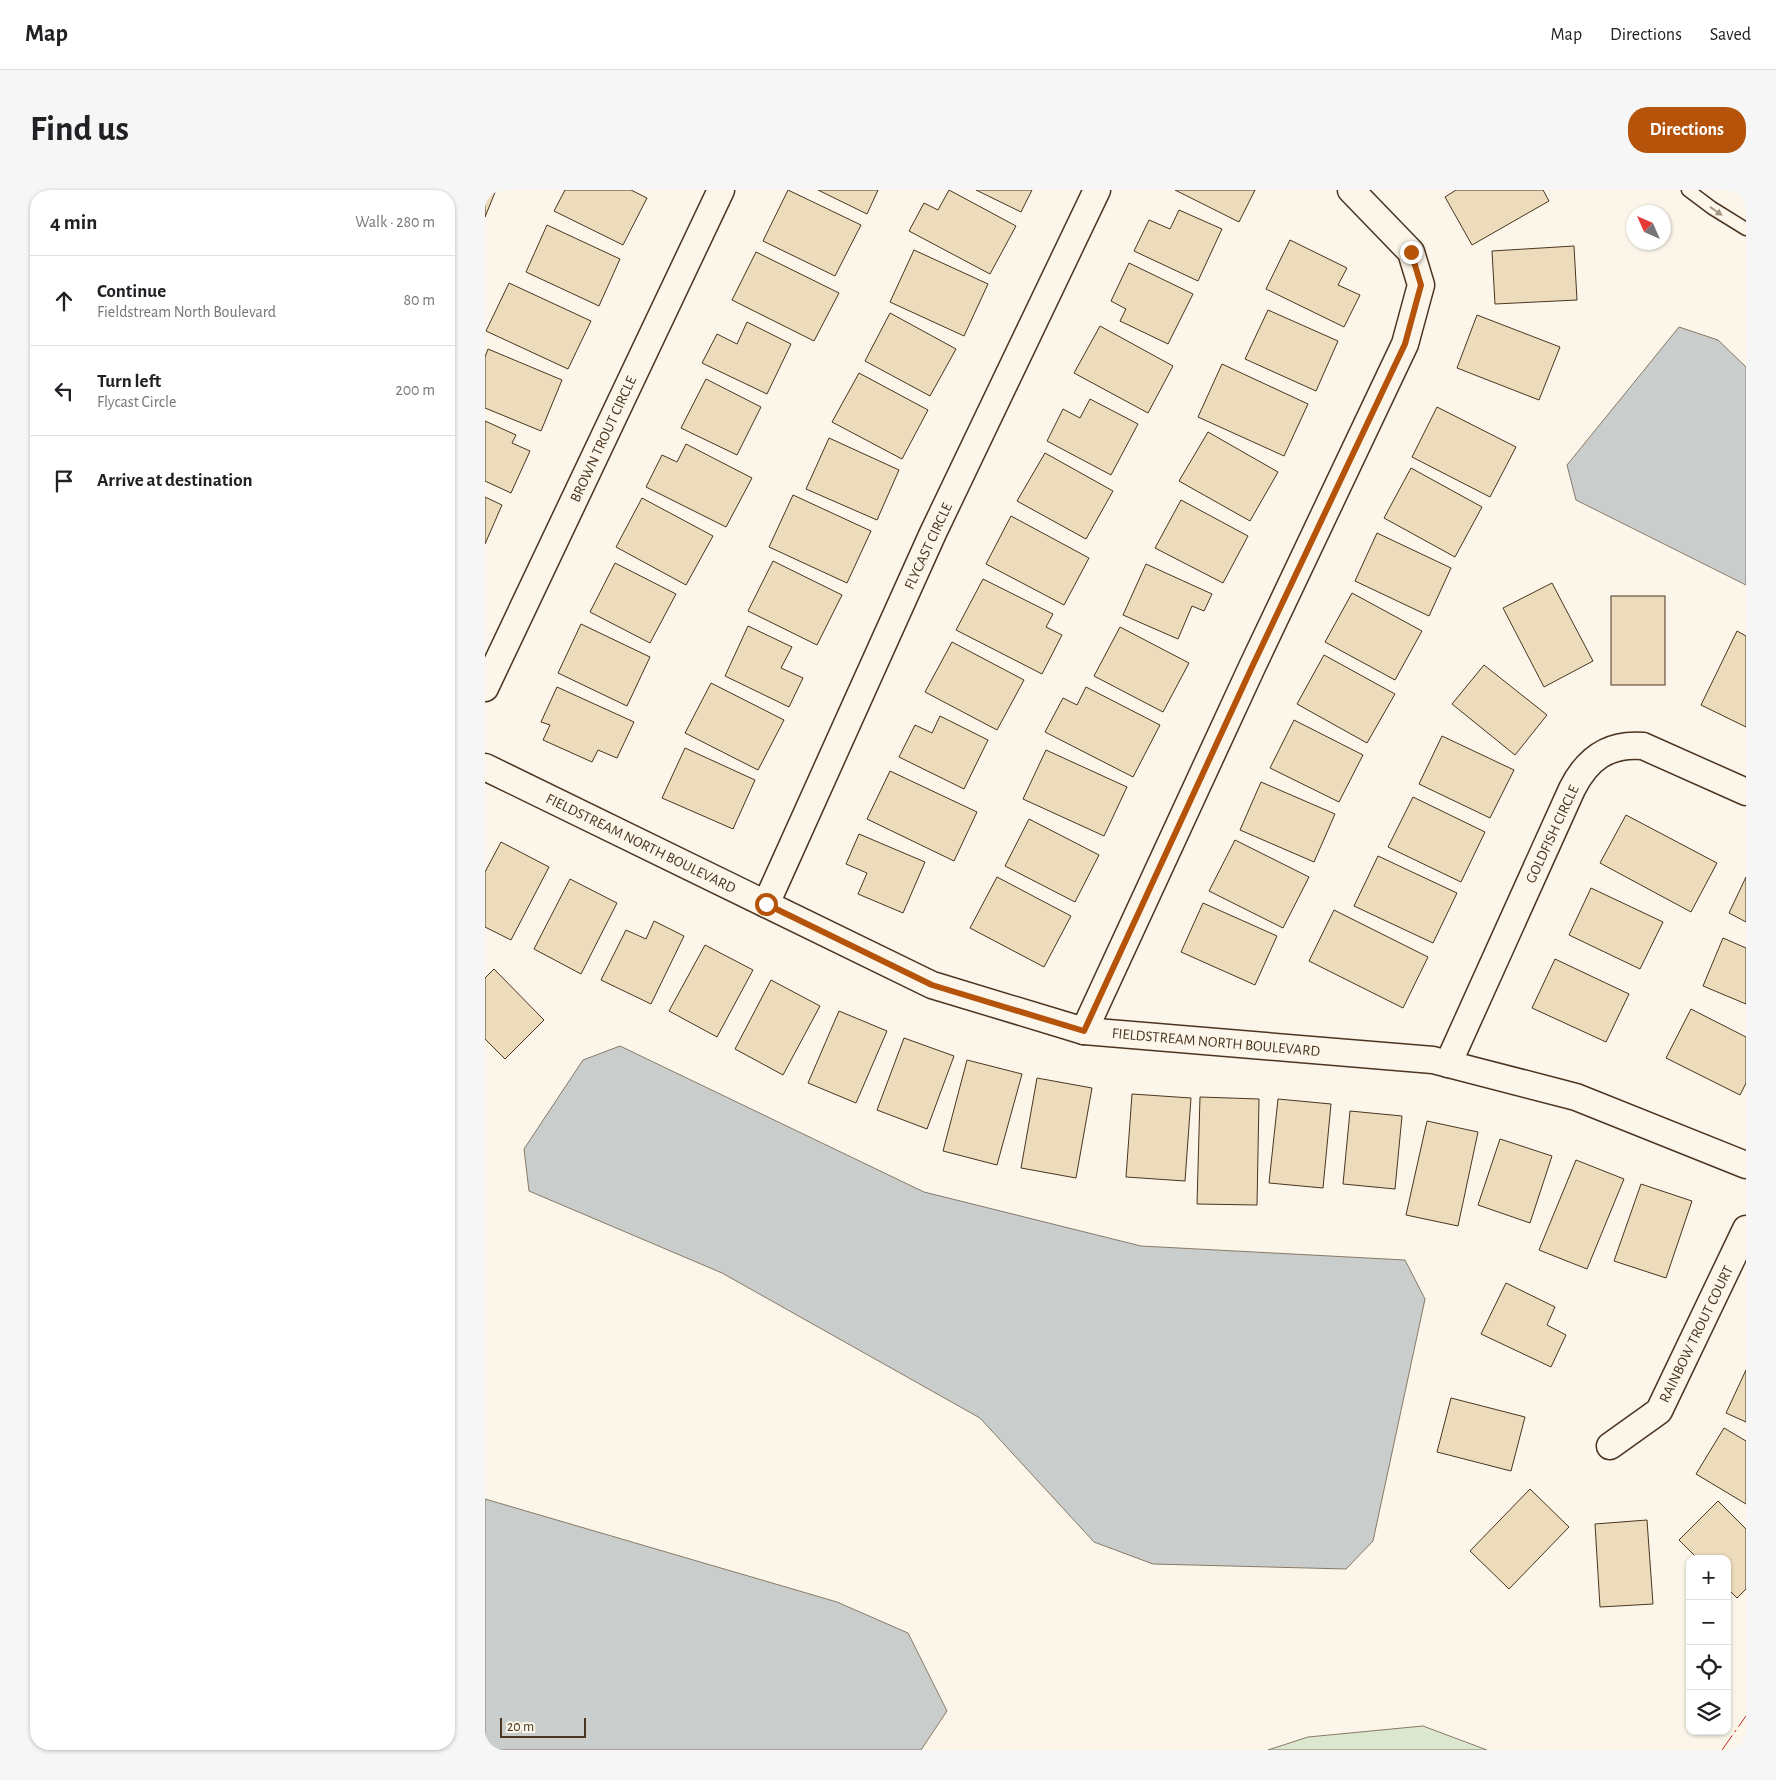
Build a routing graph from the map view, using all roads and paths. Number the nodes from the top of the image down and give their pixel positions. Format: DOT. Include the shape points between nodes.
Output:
graph roads {
  1 [pos="721,190"];
  2 [pos="1097,190"];
  3 [pos="1351,190"];
  4 [pos="1688,190"];
  5 [pos="1746,229"];
  6 [pos="485,688"];
  7 [pos="485,767"];
  8 [pos="1746,792"];
  9 [pos="766,904"];
  10 [pos="1084,1031"];
  11 [pos="1448,1064"];
  12 [pos="1746,1165"];
  13 [pos="1746,1229"];
  14 [pos="1610,1446"];
  1 -- 6 [label="street, BROWN TROUT CIRCLE"];
  2 -- 9 [label="street, FLYCAST CIRCLE" via="933,533"];
  3 -- 10 [label="street" via="1411,252 1421,285 1405,344"];
  4 -- 5 [label="lane, one-way"];
  7 -- 9 [label="street, FIELDSTREAM NORTH BOULEVARD"];
  8 -- 11 [label="street, GOLDFISH CIRCLE" via="1643,746 1618,747 1593,759 1575,784"];
  9 -- 10 [label="street, FIELDSTREAM NORTH BOULEVARD" via="932,985"];
  10 -- 11 [label="street, FIELDSTREAM NORTH BOULEVARD" via="1433,1060"];
  11 -- 12 [label="street, FIELDSTREAM NORTH BOULEVARD" via="1576,1097"];
  13 -- 14 [label="street, RAINBOW TROUT COURT" via="1659,1411"];
}
